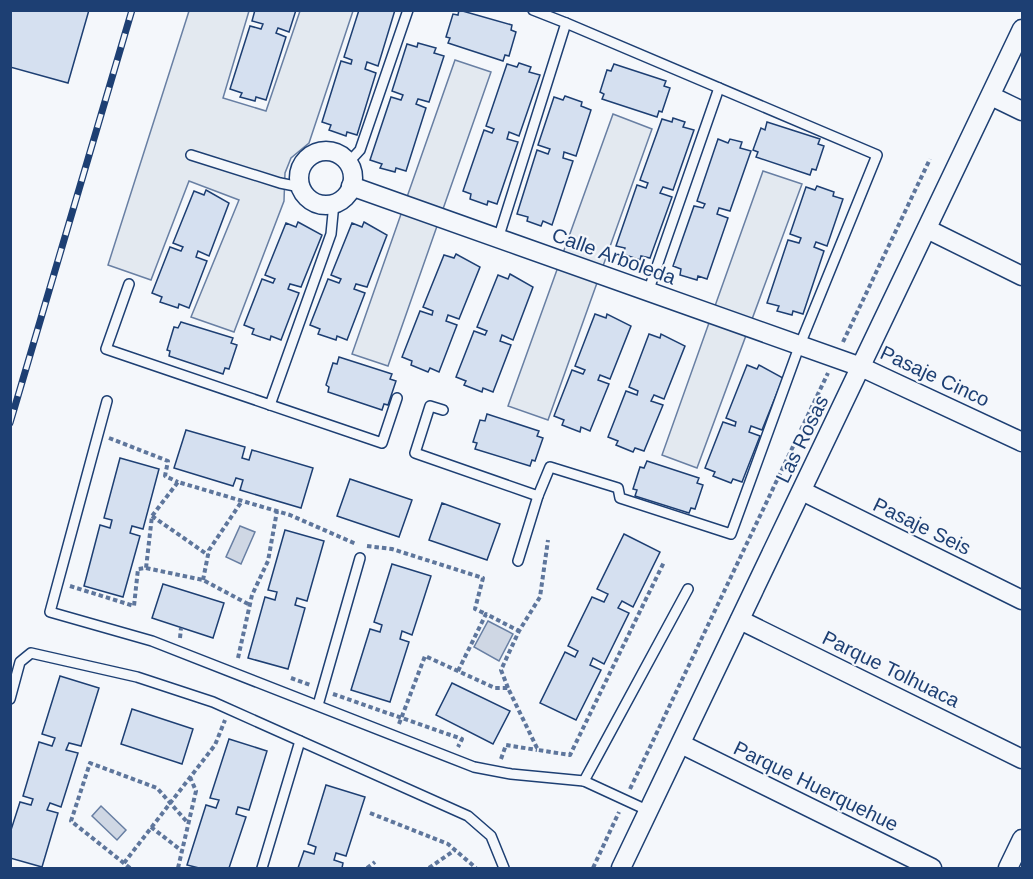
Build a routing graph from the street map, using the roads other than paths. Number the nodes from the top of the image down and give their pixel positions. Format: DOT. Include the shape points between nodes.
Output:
graph roads {
  1 [pos="408,10"];
  2 [pos="533,10"];
  3 [pos="566,23"];
  4 [pos="1023,29"];
  5 [pos="719,88"];
  6 [pos="991,96"];
  7 [pos="1023,111"];
  8 [pos="191,155"];
  9 [pos="348,163"];
  10 [pos="351,186"];
  11 [pos="300,187"];
  12 [pos="334,203"];
  13 [pos="927,229"];
  14 [pos="498,239"];
  15 [pos="1023,276"];
  16 [pos="129,284"];
  17 [pos="648,292"];
  18 [pos="799,347"];
  19 [pos="861,367"];
  20 [pos="397,398"];
  21 [pos="107,400"];
  22 [pos="270,405"];
  23 [pos="443,410"];
  24 [pos="1023,442"];
  25 [pos="802,491"];
  26 [pos="538,496"];
  27 [pos="360,558"];
  28 [pos="518,561"];
  29 [pos="688,589"];
  30 [pos="1023,600"];
  31 [pos="740,620"];
  32 [pos="10,699"];
  33 [pos="318,705"];
  34 [pos="300,741"];
  35 [pos="681,744"];
  36 [pos="1023,759"];
  37 [pos="584,781"];
  38 [pos="649,811"];
  39 [pos="1023,839"];
  40 [pos="262,868"];
  41 [pos="504,868"];
  42 [pos="621,868"];
  43 [pos="932,868"];
  44 [pos="1008,868"];
  1 -- 9 [label="lane" via="360,150"];
  2 -- 3 [label="lane"];
  3 -- 5 [label="lane"];
  3 -- 14 [label="lane"];
  4 -- 6 [label="street, Las Rosas"];
  5 -- 17 [label="lane"];
  5 -- 18 [label="lane" via="877,155"];
  6 -- 7 [label="street"];
  6 -- 13 [label="street, Las Rosas"];
  8 -- 11 [label="lane"];
  9 -- 10 [label="street" via="353,177"];
  9 -- 11 [label="street" via="333,151 313,154 301,166"];
  10 -- 12 [label="street"];
  10 -- 14 [label="street, Calle Arboleda"];
  11 -- 12 [label="street" via="316,203"];
  12 -- 22 [label="lane" via="330,234"];
  13 -- 15 [label="street"];
  13 -- 19 [label="street, Las Rosas"];
  14 -- 17 [label="street, Calle Arboleda"];
  16 -- 22 [label="lane" via="106,349"];
  17 -- 18 [label="street, Calle Arboleda"];
  18 -- 19 [label="street, Calle Arboleda"];
  18 -- 26 [label="lane" via="730,534 620,498 618,488 550,467"];
  19 -- 24 [label="street, Pasaje Cinco"];
  19 -- 25 [label="street, Las Rosas"];
  20 -- 22 [label="lane" via="382,443"];
  21 -- 33 [label="lane" via="50,612 152,641"];
  23 -- 26 [label="lane" via="430,406 415,453"];
  25 -- 30 [label="street, Pasaje Seis"];
  25 -- 31 [label="street, Las Rosas"];
  26 -- 28 [label="lane"];
  27 -- 33 [label="lane"];
  29 -- 37 [label="lane"];
  31 -- 35 [label="street, Las Rosas"];
  31 -- 36 [label="street, Parque Tolhuaca"];
  32 -- 34 [label="lane" via="20,662 31,653 137,677 229,709"];
  33 -- 37 [label="lane" via="474,767"];
  34 -- 40 [label="lane"];
  34 -- 41 [label="lane" via="468,816 491,836"];
  35 -- 38 [label="street, Las Rosas"];
  35 -- 43 [label="street, Parque Huerquehue"];
  37 -- 38 [label="lane"];
  38 -- 42 [label="street, Las Rosas"];
  39 -- 44 [label="street"];
}
